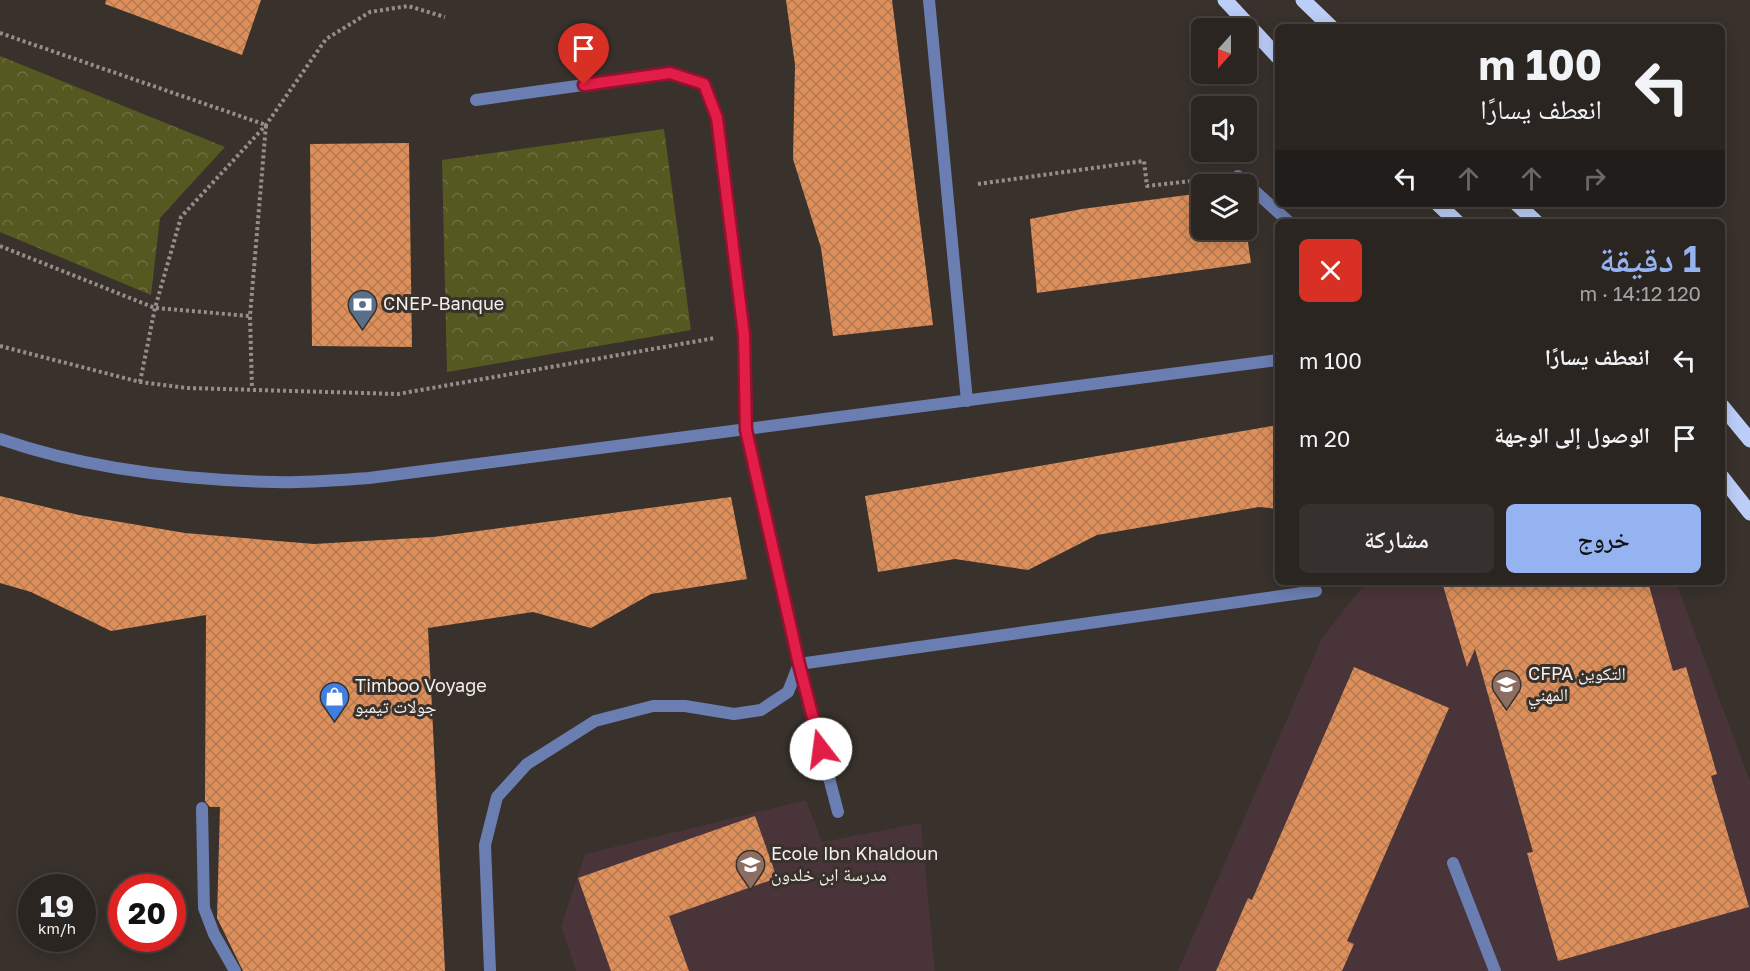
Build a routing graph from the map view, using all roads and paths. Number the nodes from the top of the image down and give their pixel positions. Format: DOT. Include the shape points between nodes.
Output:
graph roads {
  1 [pos="929,0"];
  2 [pos="1225,0"];
  3 [pos="1303,0"];
  4 [pos="445,17"];
  5 [pos="1328,24"];
  6 [pos="0,33"];
  7 [pos="1275,54"];
  8 [pos="476,99"];
  9 [pos="266,125"];
  10 [pos="1191,181"];
  11 [pos="947,189"];
  12 [pos="1257,193"];
  13 [pos="1441,207"];
  14 [pos="1520,207"];
  15 [pos="1286,219"];
  16 [pos="1454,219"];
  17 [pos="1533,219"];
  18 [pos="0,246"];
  19 [pos="155,308"];
  20 [pos="250,316"];
  21 [pos="744,335"];
  22 [pos="0,346"];
  23 [pos="1275,360"];
  24 [pos="140,382"];
  25 [pos="252,389"];
  26 [pos="967,401"];
  27 [pos="1725,410"];
  28 [pos="746,430"];
  29 [pos="0,439"];
  30 [pos="1750,440"];
  31 [pos="1725,481"];
  32 [pos="1750,513"];
  33 [pos="1316,591"];
  34 [pos="799,664"];
  35 [pos="202,808"];
  36 [pos="838,812"];
  37 [pos="1453,863"];
  38 [pos="235,971"];
  39 [pos="490,971"];
  40 [pos="1495,971"];
  1 -- 11 [label="street"];
  2 -- 7 [label="main road"];
  3 -- 5 [label="main road"];
  4 -- 9 [label="path" via="408,6 370,12 326,39"];
  6 -- 9 [label="path"];
  8 -- 21 [label="street" via="670,73 704,84 717,118"];
  9 -- 19 [label="path" via="180,217"];
  9 -- 20 [label="path"];
  10 -- 11 [label="path" via="1147,186 1144,161"];
  11 -- 26 [label="street"];
  12 -- 15 [label="street"];
  13 -- 16 [label="main road"];
  14 -- 17 [label="main road"];
  18 -- 19 [label="path"];
  19 -- 20 [label="path"];
  19 -- 24 [label="path"];
  20 -- 25 [label="path"];
  21 -- 25 [label="path" via="699,339 398,394"];
  21 -- 28 [label="street"];
  22 -- 24 [label="path"];
  23 -- 26 [label="street"];
  24 -- 25 [label="path" via="187,388"];
  26 -- 28 [label="street"];
  27 -- 30 [label="main road"];
  28 -- 29 [label="street" via="369,478 275,482 179,477 89,462"];
  28 -- 34 [label="street"];
  31 -- 32 [label="main road"];
  33 -- 34 [label="street"];
  34 -- 36 [label="street"];
  34 -- 39 [label="street" via="788,692 761,710 734,714 685,706 653,706 595,721 527,764 497,797 485,844"];
  35 -- 38 [label="street" via="204,908"];
  37 -- 40 [label="street"];
}
